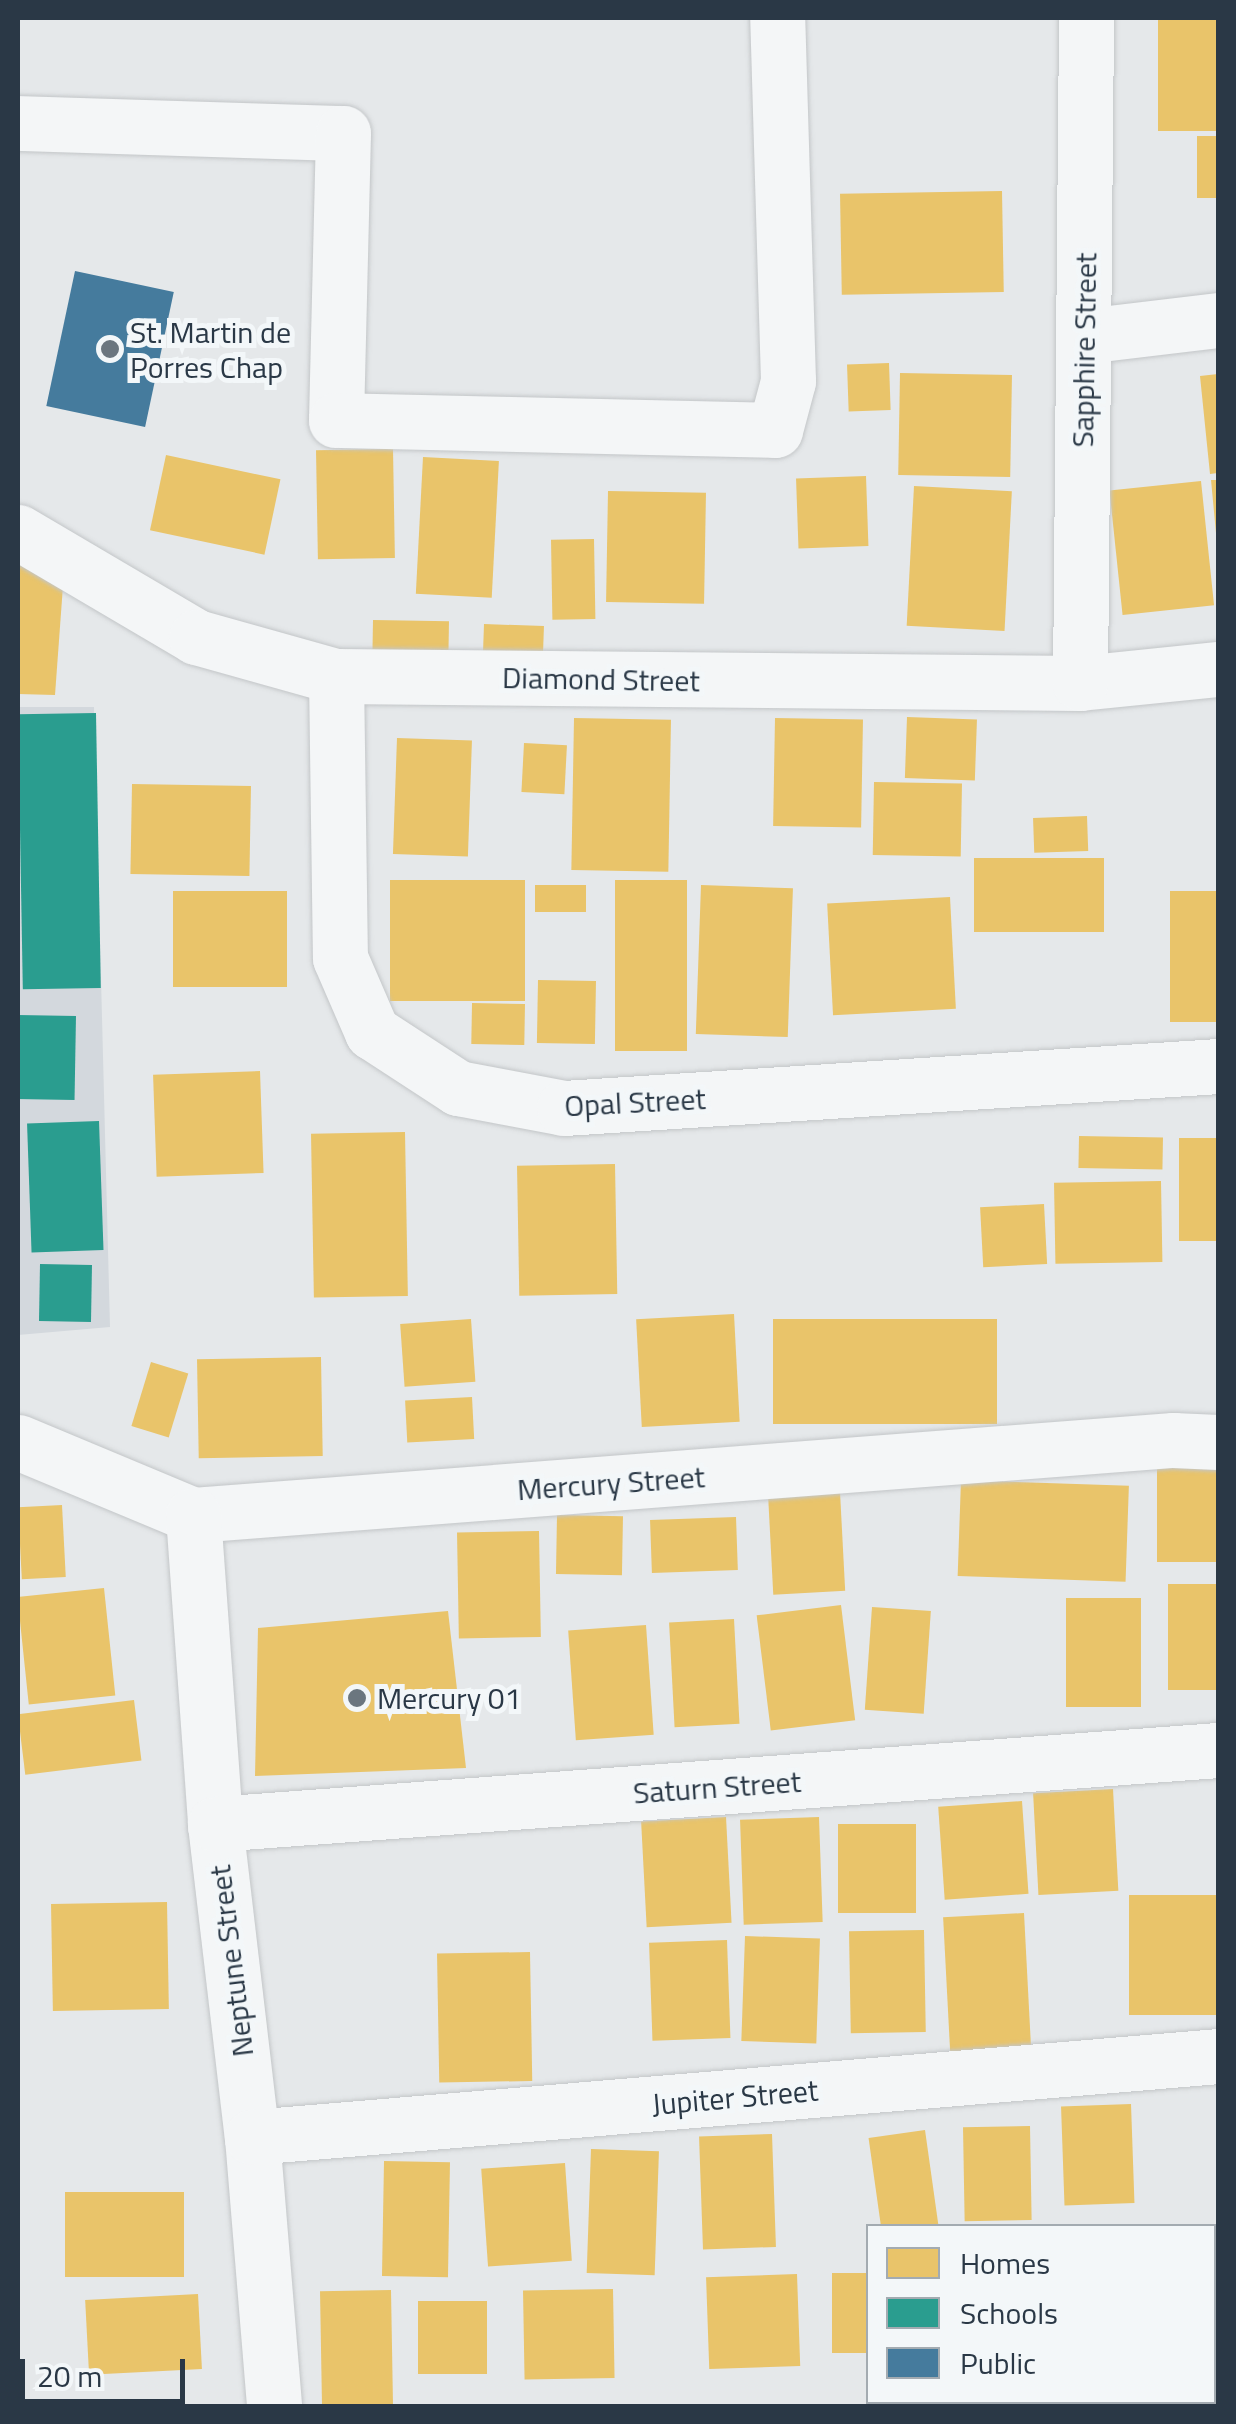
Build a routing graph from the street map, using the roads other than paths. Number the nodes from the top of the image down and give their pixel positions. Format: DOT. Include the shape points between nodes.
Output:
graph roads {
  1 [pos="777,18"];
  2 [pos="1086,18"];
  3 [pos="18,123"];
  4 [pos="1218,320"];
  5 [pos="1084,336"];
  6 [pos="18,532"];
  7 [pos="1218,668"];
  8 [pos="336,676"];
  9 [pos="1080,683"];
  10 [pos="1218,1066"];
  11 [pos="18,1442"];
  12 [pos="1218,1442"];
  13 [pos="193,1515"];
  14 [pos="1218,1750"];
  15 [pos="215,1824"];
  16 [pos="1218,2056"];
  17 [pos="252,2137"];
  18 [pos="953,2404"];
  19 [pos="274,2406"];
  20 [pos="916,2406"];
  1 -- 3 [label="street" via="788,381 775,430 336,420 343,133"];
  2 -- 5 [label="street, Sapphire Street"];
  4 -- 5 [label="street"];
  5 -- 9 [label="street, Sapphire Street"];
  6 -- 8 [label="street, Diamond Street" via="196,637"];
  7 -- 9 [label="street, Diamond Street"];
  8 -- 9 [label="street, Diamond Street"];
  8 -- 10 [label="street, Opal Street" via="340,958 372,1032 458,1088 564,1108"];
  11 -- 13 [label="street, Mercury Street"];
  12 -- 13 [label="street, Mercury Street" via="1173,1440"];
  13 -- 15 [label="street, Neptune Street"];
  14 -- 15 [label="street, Saturn Street"];
  15 -- 17 [label="street, Neptune Street"];
  16 -- 17 [label="street, Jupiter Street"];
  17 -- 19 [label="street, Neptune Street"];
  18 -- 20 [label="street"];
}
